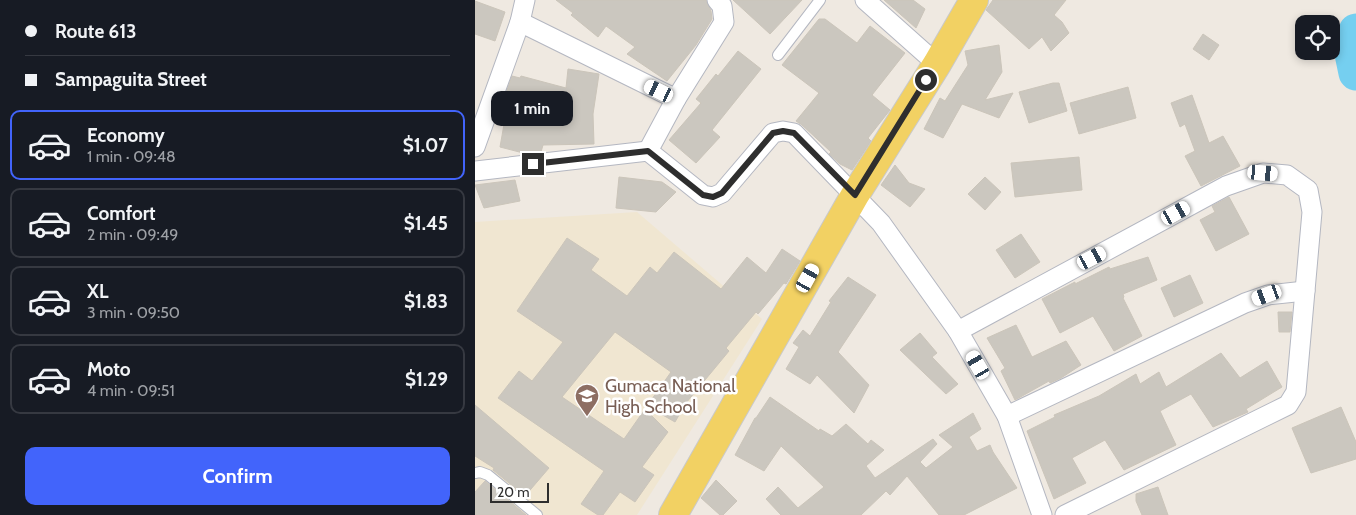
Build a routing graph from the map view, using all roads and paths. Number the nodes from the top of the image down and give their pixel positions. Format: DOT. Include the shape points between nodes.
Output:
graph roads {
  1 [pos="525,0"];
  2 [pos="717,0"];
  3 [pos="820,0"];
  4 [pos="865,0"];
  5 [pos="974,0"];
  6 [pos="520,22"];
  7 [pos="778,55"];
  8 [pos="937,64"];
  9 [pos="676,99"];
  10 [pos="475,147"];
  11 [pos="648,151"];
  12 [pos="475,171"];
  13 [pos="855,195"];
  14 [pos="1305,291"];
  15 [pos="958,331"];
  16 [pos="1007,416"];
  17 [pos="475,473"];
  18 [pos="537,515"];
  19 [pos="673,515"];
  20 [pos="1042,515"];
  21 [pos="1065,515"];
  1 -- 6 [label="street"];
  2 -- 9 [label="street" via="722,6 723,22"];
  3 -- 7 [label="lane"];
  4 -- 8 [label="street"];
  5 -- 8 [label="main road"];
  6 -- 9 [label="street"];
  6 -- 10 [label="street"];
  8 -- 13 [label="main road"];
  9 -- 11 [label="street"];
  11 -- 12 [label="street"];
  11 -- 13 [label="street" via="703,195 713,197 722,193 773,133 794,133"];
  13 -- 15 [label="street" via="881,223"];
  13 -- 19 [label="main road"];
  14 -- 15 [label="street" via="1312,212 1308,190 1287,175 1263,173 1226,186"];
  14 -- 16 [label="street" via="1267,295 1245,303"];
  14 -- 21 [label="street" via="1296,392 1288,405"];
  15 -- 16 [label="street"];
  16 -- 20 [label="street"];
  17 -- 18 [label="lane" via="488,475"];
}
